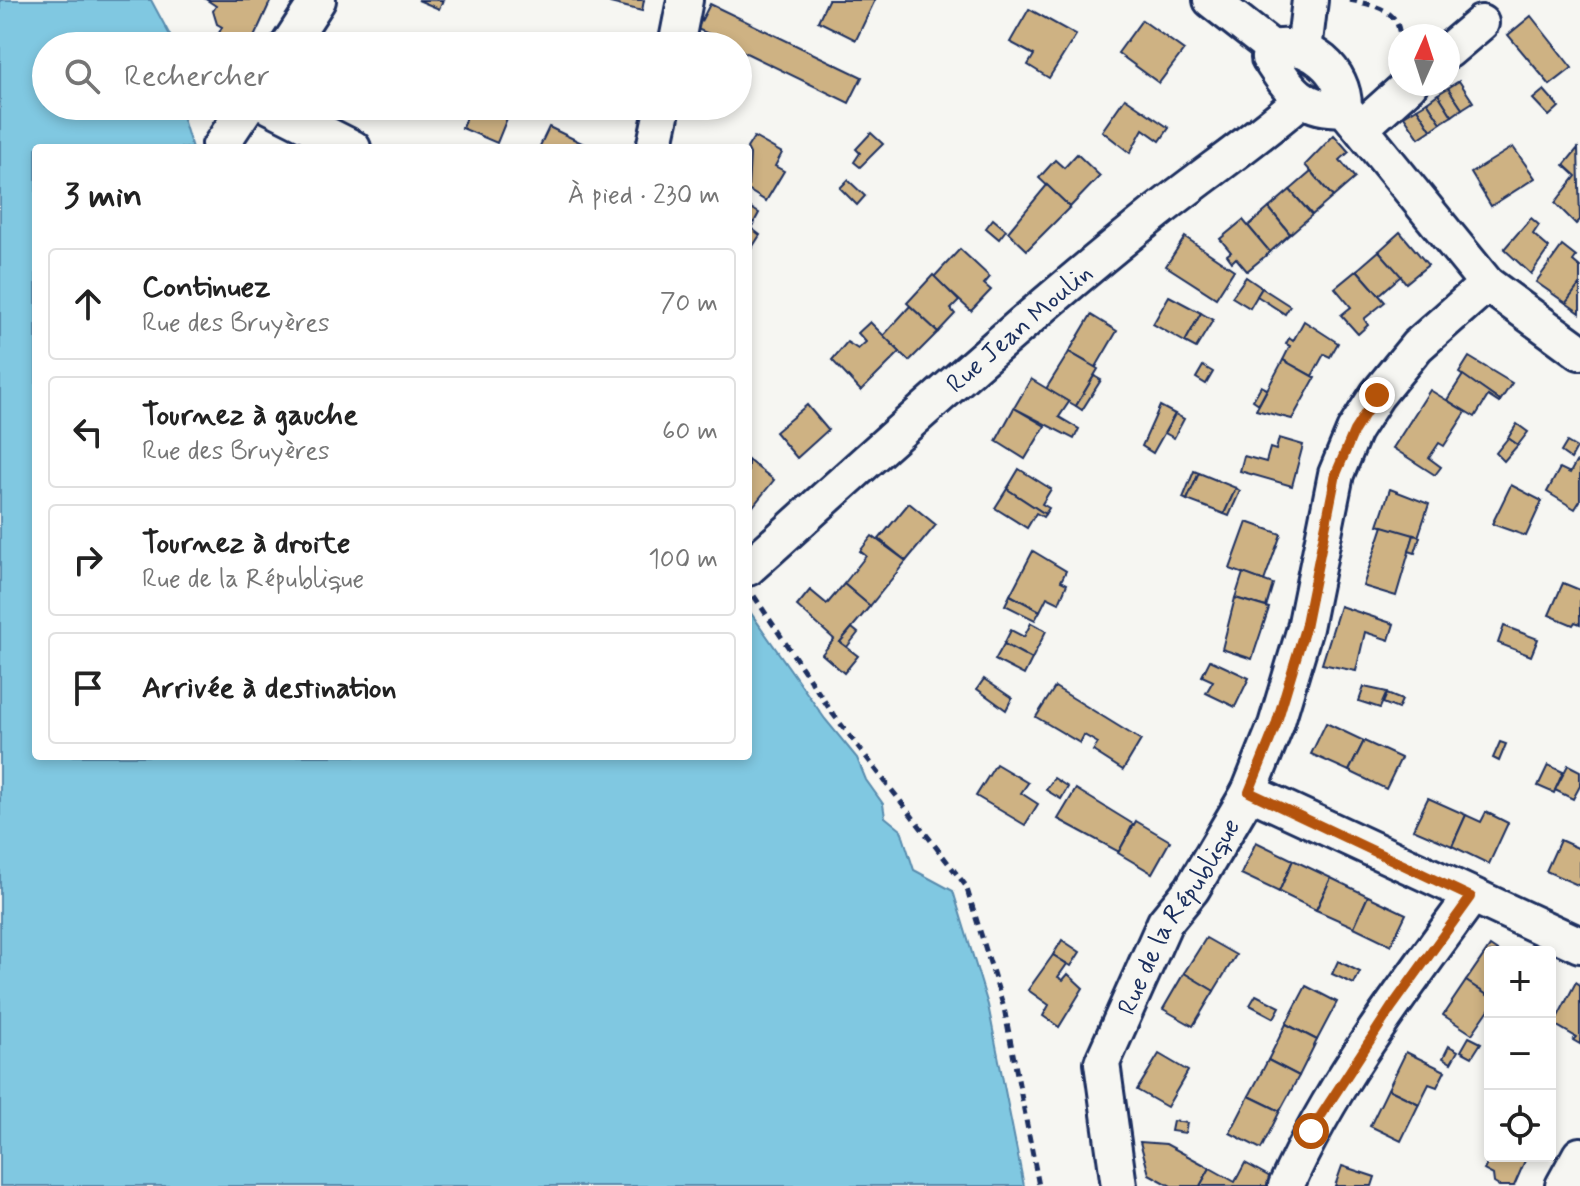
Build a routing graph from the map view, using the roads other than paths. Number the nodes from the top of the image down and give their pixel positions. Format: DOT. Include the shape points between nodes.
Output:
graph roads {
  1 [pos="318,0"];
  2 [pos="685,0"];
  3 [pos="1211,0"];
  4 [pos="1310,0"];
  5 [pos="1481,23"];
  6 [pos="297,32"];
  7 [pos="679,32"];
  8 [pos="1460,41"];
  9 [pos="1288,49"];
  10 [pos="1392,96"];
  11 [pos="1302,99"];
  12 [pos="1353,118"];
  13 [pos="238,120"];
  14 [pos="298,120"];
  15 [pos="660,120"];
  16 [pos="222,144"];
  17 [pos="345,144"];
  18 [pos="655,144"];
  19 [pos="1487,284"];
  20 [pos="1580,352"];
  21 [pos="752,583"];
  22 [pos="1249,792"];
  23 [pos="1471,897"];
  24 [pos="1580,945"];
  25 [pos="1580,1155"];
  26 [pos="1119,1186"];
  27 [pos="1286,1186"];
  28 [pos="1563,1186"];
  1 -- 6 [label="street"];
  2 -- 7 [label="street"];
  3 -- 9 [label="street"];
  4 -- 9 [label="street"];
  5 -- 8 [label="street"];
  9 -- 11 [label="street" via="1269,58"];
  9 -- 12 [label="street" via="1330,66"];
  10 -- 12 [label="street"];
  11 -- 12 [label="street"];
  11 -- 21 [label="street, Rue Jean Moulin" via="1257,139 1145,220 992,349"];
  12 -- 19 [label="street"];
  13 -- 16 [label="street"];
  14 -- 17 [label="street"];
  15 -- 18 [label="street"];
  19 -- 20 [label="street"];
  19 -- 22 [label="street, Rue de la République" via="1417,346 1354,431 1336,474 1301,642"];
  22 -- 23 [label="street"];
  22 -- 26 [label="street, Rue de la République" via="1192,889 1165,922 1102,1063"];
  23 -- 24 [label="street"];
  23 -- 27 [label="street" via="1311,1131"];
  25 -- 28 [label="street"];
}
